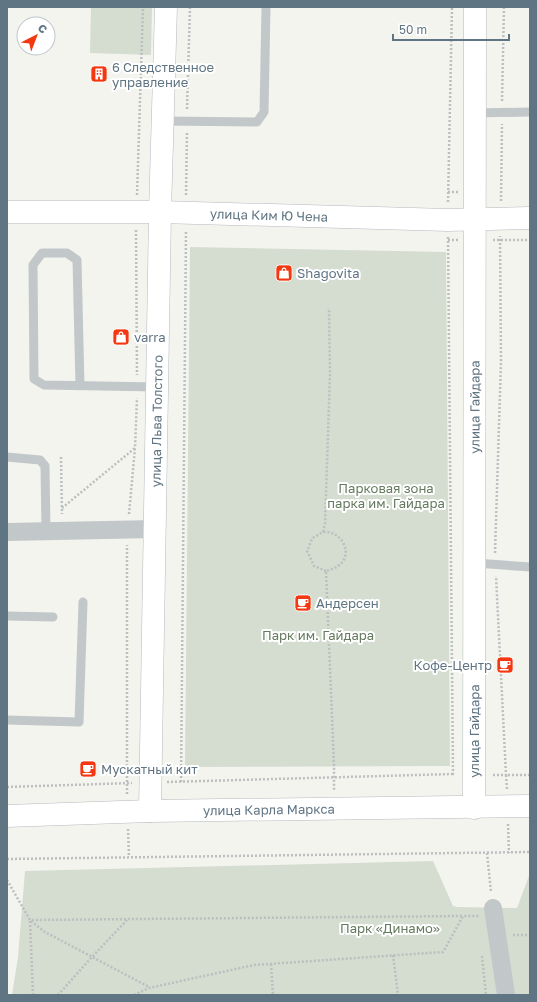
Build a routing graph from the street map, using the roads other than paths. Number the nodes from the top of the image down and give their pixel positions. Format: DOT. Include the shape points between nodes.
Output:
graph roads {
  1 [pos="166,7"];
  2 [pos="266,7"];
  3 [pos="475,7"];
  4 [pos="530,112"];
  5 [pos="475,113"];
  6 [pos="163,121"];
  7 [pos="7,212"];
  8 [pos="160,212"];
  9 [pos="530,218"];
  10 [pos="474,220"];
  11 [pos="80,386"];
  12 [pos="158,387"];
  13 [pos="7,457"];
  14 [pos="155,529"];
  15 [pos="54,531"];
  16 [pos="7,532"];
  17 [pos="473,563"];
  18 [pos="530,567"];
  19 [pos="83,602"];
  20 [pos="7,616"];
  21 [pos="53,616"];
  22 [pos="7,720"];
  23 [pos="530,806"];
  24 [pos="474,808"];
  25 [pos="150,812"];
  26 [pos="7,816"];
  27 [pos="493,912"];
  28 [pos="506,995"];
  1 -- 6 [label="street, улица Льва Толстого"];
  2 -- 6 [label="lane" via="264,112 257,122"];
  3 -- 5 [label="street, улица Гайдара"];
  4 -- 5 [label="lane"];
  5 -- 10 [label="street, улица Гайдара"];
  6 -- 8 [label="street, улица Льва Толстого"];
  7 -- 8 [label="street, улица Ким Ю Чена"];
  8 -- 10 [label="street, улица Ким Ю Чена"];
  8 -- 12 [label="street, улица Льва Толстого"];
  9 -- 10 [label="street, улица Ким Ю Чена" via="500,230"];
  10 -- 17 [label="street, улица Гайдара"];
  11 -- 11 [label="lane" via="44,385 34,379 32,265 42,253 67,253 77,260"];
  11 -- 12 [label="lane"];
  12 -- 14 [label="street, улица Льва Толстого"];
  13 -- 15 [label="lane" via="40,460 44,463"];
  14 -- 15 [label="street"];
  14 -- 25 [label="street, улица Льва Толстого"];
  15 -- 16 [label="street"];
  17 -- 18 [label="lane"];
  17 -- 24 [label="street, улица Гайдара"];
  19 -- 22 [label="lane" via="79,722"];
  20 -- 21 [label="lane"];
  23 -- 24 [label="street, улица Карла Маркса"];
  24 -- 25 [label="street, улица Карла Маркса"];
  25 -- 26 [label="street, улица Карла Маркса"];
  27 -- 28 [label="street"];
}
